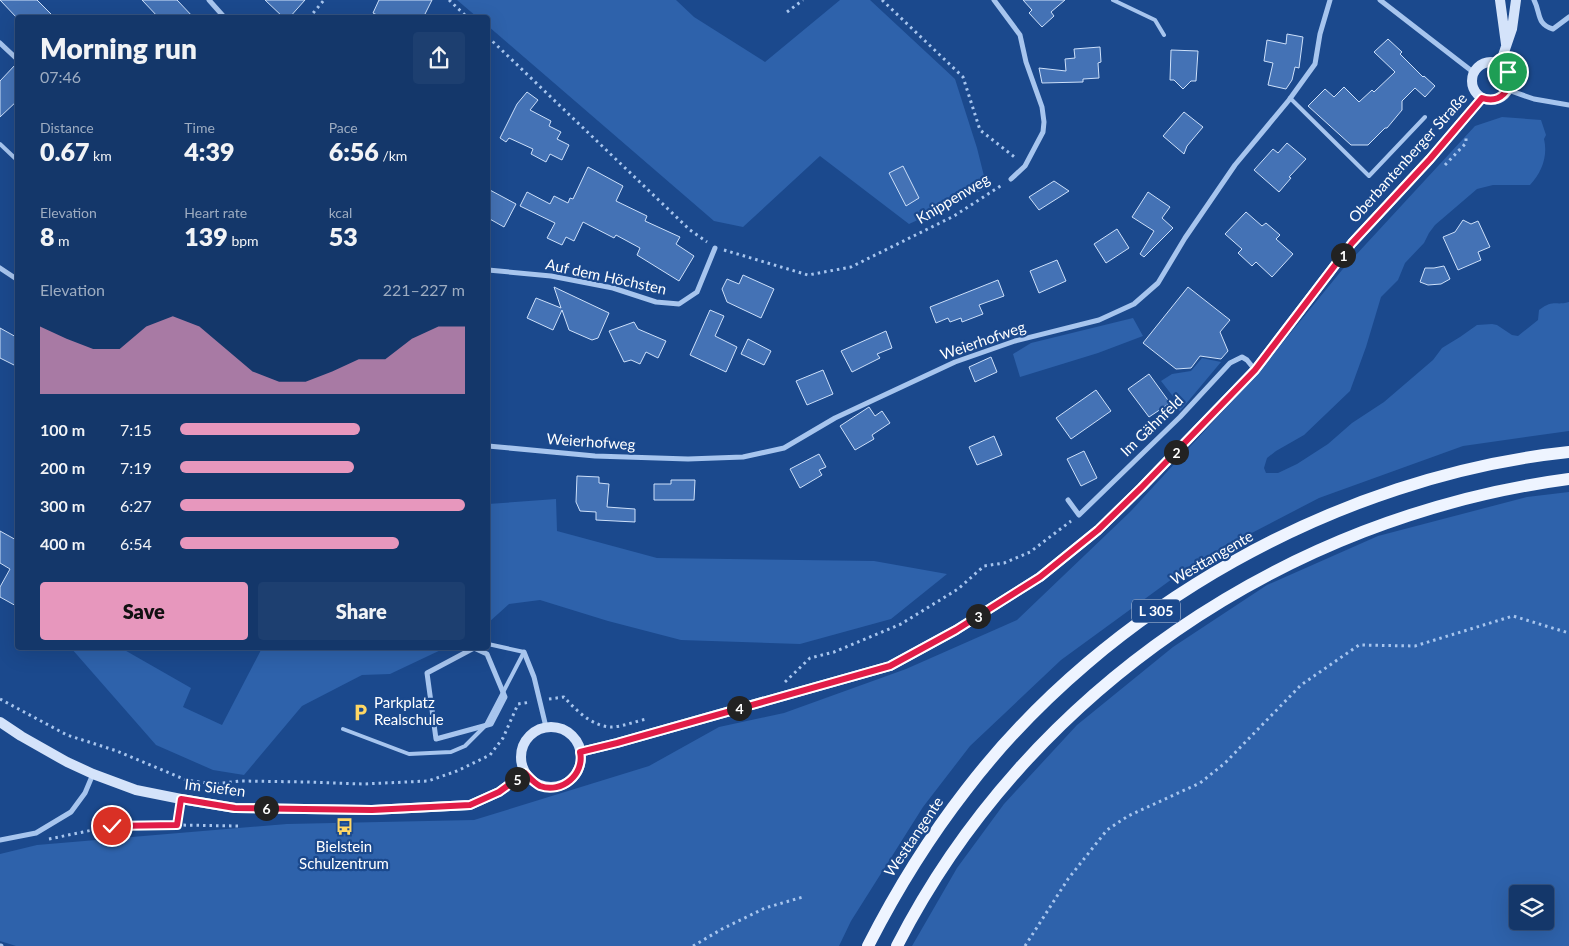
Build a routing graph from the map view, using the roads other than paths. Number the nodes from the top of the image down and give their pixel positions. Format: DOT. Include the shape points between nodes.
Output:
graph roads {
  1 [pos="208,0"];
  2 [pos="994,0"];
  3 [pos="1113,0"];
  4 [pos="1330,0"];
  5 [pos="1380,0"];
  6 [pos="1500,0"];
  7 [pos="1516,0"];
  8 [pos="1534,0"];
  9 [pos="222,15"];
  10 [pos="1569,17"];
  11 [pos="1164,35"];
  12 [pos="0,43"];
  13 [pos="1506,46"];
  14 [pos="15,57"];
  15 [pos="1500,64"];
  16 [pos="1473,72"];
  17 [pos="1508,90"];
  18 [pos="1290,98"];
  19 [pos="1482,98"];
  20 [pos="1569,105"];
  21 [pos="1425,117"];
  22 [pos="0,144"];
  23 [pos="15,158"];
  24 [pos="1011,179"];
  25 [pos="716,248"];
  26 [pos="0,268"];
  27 [pos="490,270"];
  28 [pos="15,278"];
  29 [pos="1255,370"];
  30 [pos="490,446"];
  31 [pos="1569,452"];
  32 [pos="1569,479"];
  33 [pos="1068,500"];
  34 [pos="490,644"];
  35 [pos="470,650"];
  36 [pos="478,650"];
  37 [pos="524,652"];
  38 [pos="503,691"];
  39 [pos="0,722"];
  40 [pos="486,725"];
  41 [pos="546,727"];
  42 [pos="343,729"];
  43 [pos="580,752"];
  44 [pos="525,773"];
  45 [pos="93,774"];
  46 [pos="0,840"];
  47 [pos="868,946"];
  48 [pos="897,946"];
  1 -- 9 [label="street"];
  2 -- 24 [label="street, Knippenweg" via="1020,36 1044,122 1043,132 1025,166"];
  3 -- 11 [label="lane" via="1155,20"];
  4 -- 18 [label="street, Weierhofweg" via="1315,64"];
  5 -- 16 [label="street"];
  6 -- 13 [label="main road"];
  7 -- 13 [label="main road"];
  8 -- 10 [label="street" via="1545,26 1553,28"];
  12 -- 14 [label="street"];
  13 -- 15 [label="main road"];
  15 -- 16 [label="main road" via="1482,63"];
  15 -- 17 [label="main road" via="1508,72"];
  16 -- 19 [label="main road" via="1472,84"];
  17 -- 19 [label="main road" via="1499,98"];
  17 -- 20 [label="street" via="1534,99"];
  18 -- 21 [label="lane" via="1369,176"];
  18 -- 30 [label="street, Weierhofweg" via="1235,165 1158,283 1134,304 1099,320 1015,341 955,362 835,418 784,448 743,457 595,456"];
  19 -- 29 [label="main road, Oberbantenberger Straße" via="1352,243"];
  22 -- 23 [label="lane"];
  25 -- 27 [label="street, Auf dem Höchsten" via="698,292 679,304 656,302 613,288 551,276"];
  26 -- 28 [label="street"];
  29 -- 33 [label="street, Im Gähnfeld" via="1242,357 1230,363 1180,417 1079,515"];
  29 -- 43 [label="main road, Oberbantenberger Straße" via="1098,530 1040,577 956,630 890,666"];
  31 -- 47 [label="main road, Westtangente / L 305" via="1451,474 1359,503 1246,556 1146,618 1069,680 999,751 937,829"];
  32 -- 48 [label="main road, L 305" via="1458,500 1372,528 1289,563 1202,612 1121,671 1083,704 1014,776 952,854"];
  34 -- 37 [label="lane"];
  35 -- 40 [label="street" via="428,673 436,739"];
  36 -- 38 [label="street" via="487,654"];
  37 -- 38 [label="lane"];
  37 -- 41 [label="street" via="534,677"];
  38 -- 40 [label="street" via="505,697 491,724"];
  39 -- 45 [label="main road, Im Siefen"];
  40 -- 42 [label="lane" via="466,746 451,752 410,754"];
  41 -- 43 [label="main road" via="566,731 574,737"];
  41 -- 44 [label="main road" via="536,730 523,745 521,764"];
  43 -- 44 [label="main road" via="576,775 560,787 540,786"];
  44 -- 45 [label="main road, Im Siefen" via="499,792 470,805 372,810 235,808 136,790"];
  45 -- 46 [label="street" via="85,793 71,812 36,834"];
}
